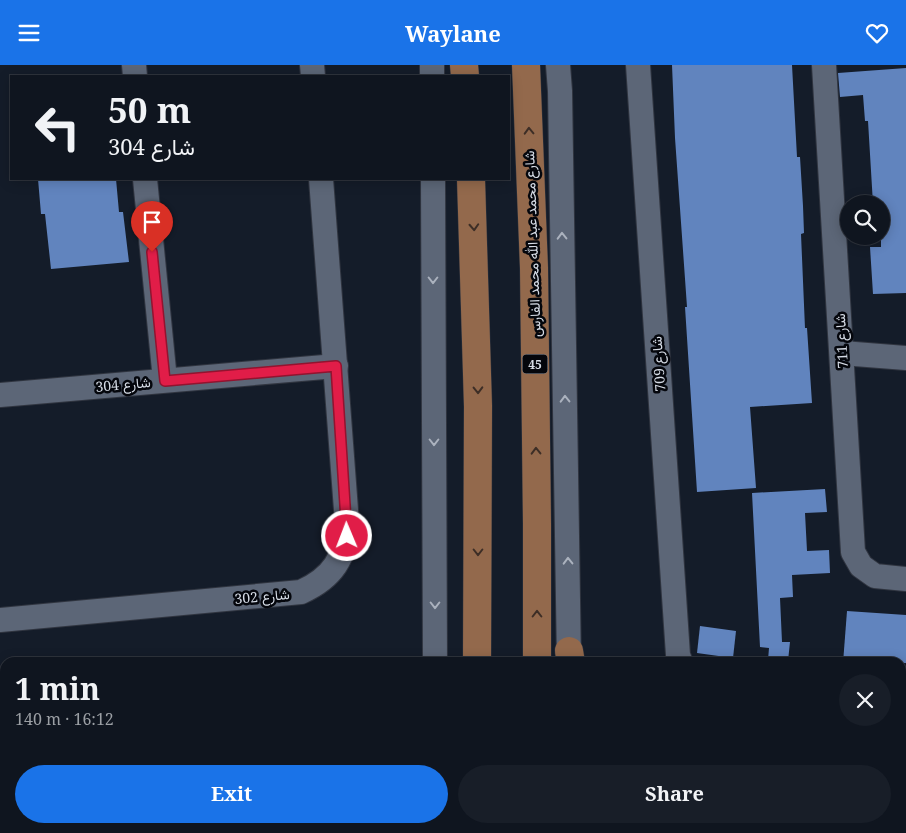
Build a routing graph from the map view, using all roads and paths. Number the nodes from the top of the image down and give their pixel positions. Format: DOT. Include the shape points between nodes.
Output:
graph roads {
  1 [pos="526,65"];
  2 [pos="558,65"];
  3 [pos="562,65"];
  4 [pos="638,65"];
  5 [pos="824,65"];
  6 [pos="560,91"];
  7 [pos="145,180"];
  8 [pos="321,180"];
  9 [pos="433,180"];
  10 [pos="471,180"];
  11 [pos="842,353"];
  12 [pos="906,358"];
  13 [pos="336,366"];
  14 [pos="165,381"];
  15 [pos="0,395"];
  16 [pos="906,579"];
  17 [pos="0,620"];
  18 [pos="435,657"];
  19 [pos="477,657"];
  20 [pos="537,657"];
  21 [pos="570,657"];
  22 [pos="680,657"];
  20 -- 1 [label="main road, شارع محمد عبد الله محمد الفارس / 45, one-way" via="534,269"];
  2 -- 6 [label="street"];
  3 -- 6 [label="street"];
  4 -- 22 [label="street, شارع 709"];
  5 -- 11 [label="street, شارع 711"];
  21 -- 6 [label="street, one-way"];
  7 -- 14 [label="street"];
  8 -- 13 [label="street, شارع 302"];
  9 -- 18 [label="street, one-way"];
  10 -- 19 [label="main road, one-way" via="478,406"];
  11 -- 12 [label="street"];
  11 -- 16 [label="street, شارع 711" via="853,552 861,567 875,576"];
  13 -- 14 [label="street, شارع 304"];
  13 -- 17 [label="street, شارع 302" via="347,536 339,560 323,580 301,592 288,594"];
  14 -- 15 [label="street, شارع 304"];
}
